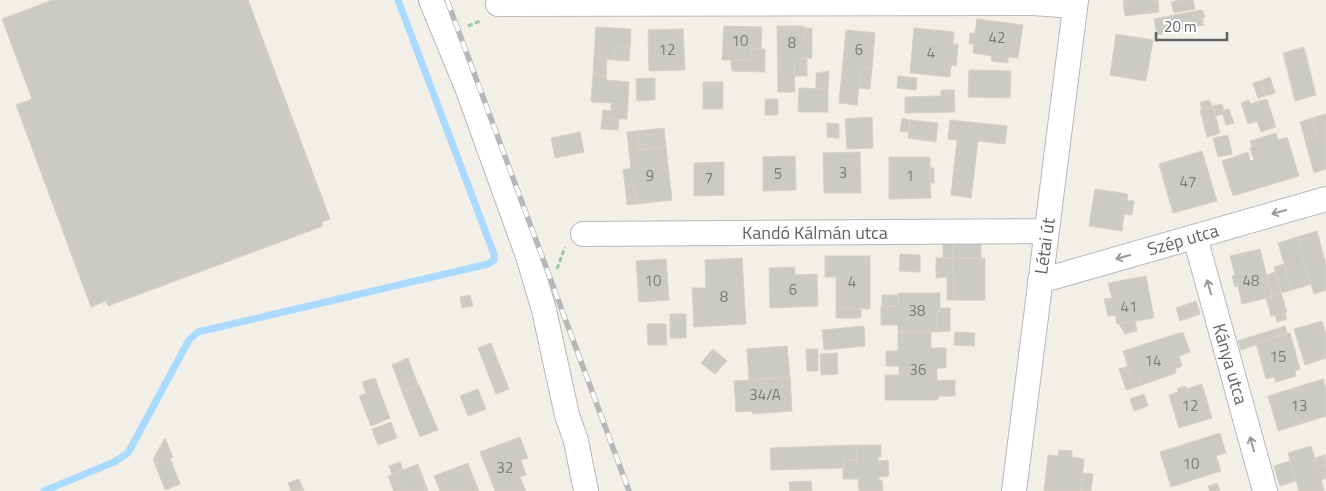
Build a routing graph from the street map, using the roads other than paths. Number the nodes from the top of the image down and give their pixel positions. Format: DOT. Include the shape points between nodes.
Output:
graph roads {
  1 [pos="431,0"];
  2 [pos="1076,3"];
  3 [pos="492,11"];
  4 [pos="1326,199"];
  5 [pos="1048,231"];
  6 [pos="583,234"];
  7 [pos="1194,237"];
  8 [pos="1040,281"];
  9 [pos="586,491"];
  10 [pos="1014,491"];
  11 [pos="1265,491"];
  1 -- 9 [label="street" via="528,256 544,310"];
  2 -- 3 [label="street"];
  2 -- 5 [label="street, Létai út"];
  4 -- 7 [label="street, Szép utca, one-way"];
  5 -- 6 [label="street, Kandó Kálmán utca"];
  5 -- 8 [label="street, Létai út"];
  7 -- 8 [label="street, Szép utca, one-way"];
  11 -- 7 [label="street, Kánya utca, one-way"];
  8 -- 10 [label="street, Létai út"];
}
